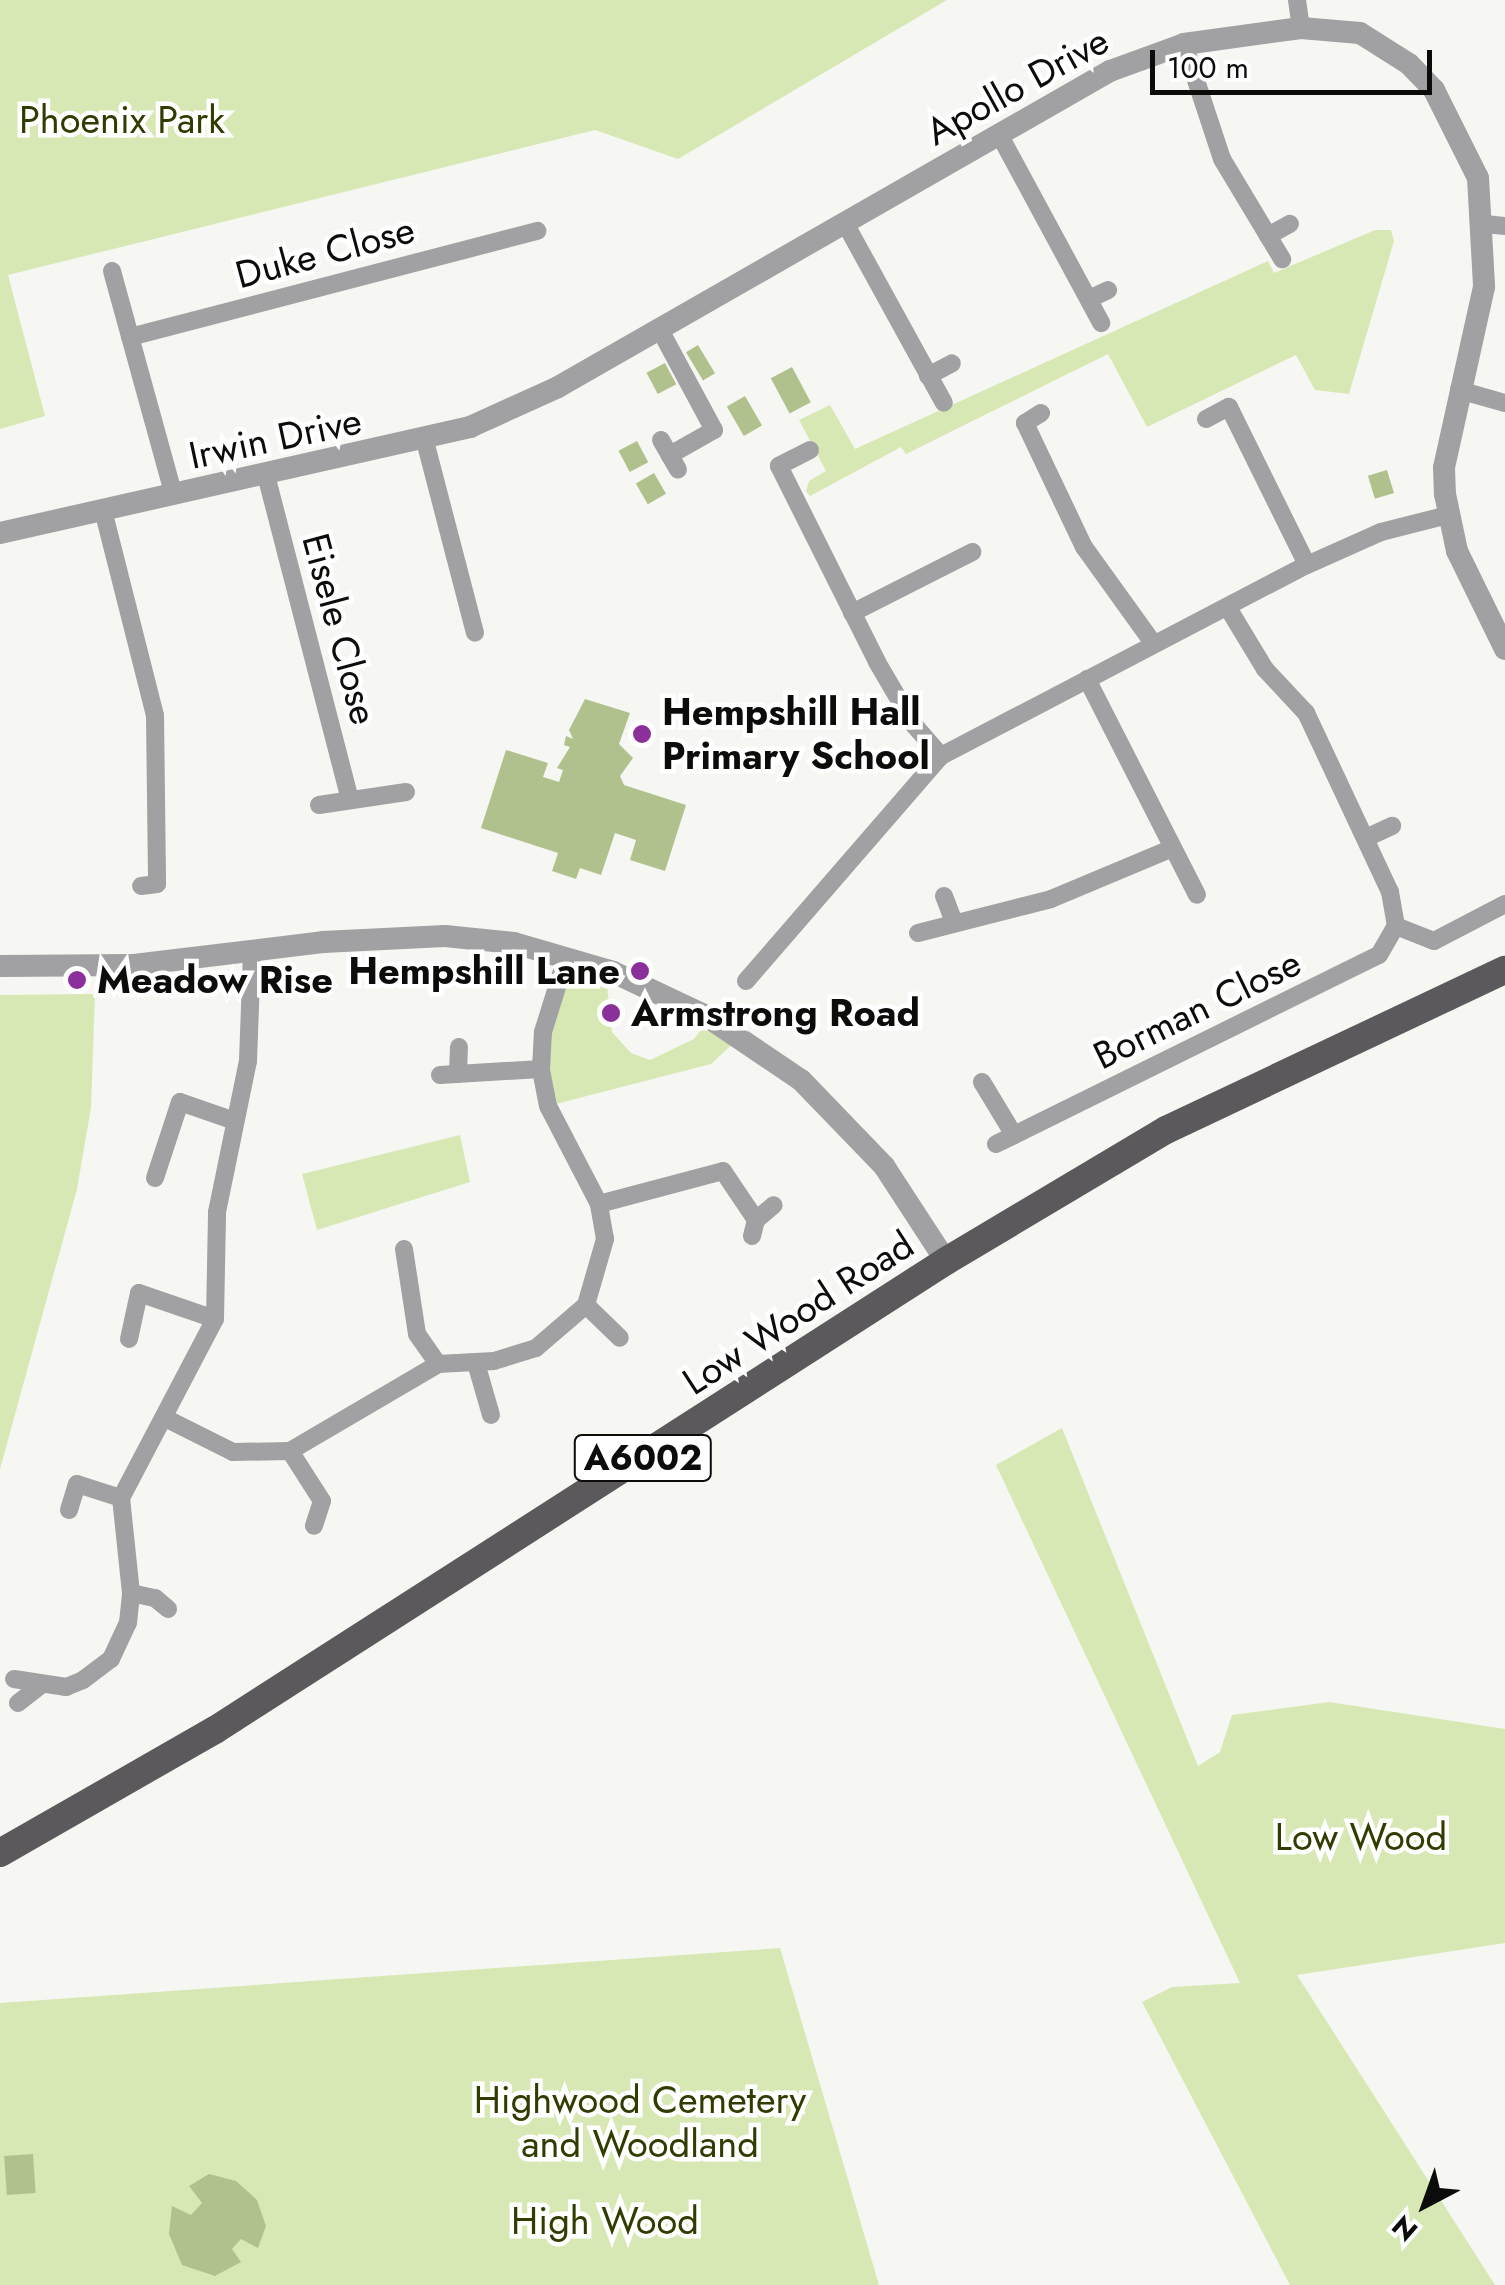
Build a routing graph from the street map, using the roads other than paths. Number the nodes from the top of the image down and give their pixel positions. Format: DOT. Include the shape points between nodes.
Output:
graph roads {
  1 [pos="1297,0"];
  2 [pos="1301,28"];
  3 [pos="1184,44"];
  4 [pos="998,134"];
  5 [pos="845,223"];
  6 [pos="1290,224"];
  7 [pos="1495,225"];
  8 [pos="537,231"];
  9 [pos="1268,236"];
  10 [pos="1282,259"];
  11 [pos="112,271"];
  12 [pos="1108,290"];
  13 [pos="1089,299"];
  14 [pos="1101,323"];
  15 [pos="659,328"];
  16 [pos="130,337"];
  17 [pos="952,362"];
  18 [pos="928,376"];
  19 [pos="558,386"];
  20 [pos="1459,390"];
  21 [pos="944,403"];
  22 [pos="1505,403"];
  23 [pos="1041,413"];
  24 [pos="1206,419"];
  25 [pos="424,441"];
  26 [pos="810,450"];
  27 [pos="669,455"];
  28 [pos="266,475"];
  29 [pos="174,496"];
  30 [pos="103,510"];
  31 [pos="1448,515"];
  32 [pos="0,533"];
  33 [pos="972,552"];
  34 [pos="1307,565"];
  35 [pos="1228,608"];
  36 [pos="852,613"];
  37 [pos="478,622"];
  38 [pos="1154,643"];
  39 [pos="1505,649"];
  40 [pos="1087,679"];
  41 [pos="941,756"];
  42 [pos="406,792"];
  43 [pos="350,800"];
  44 [pos="319,805"];
  45 [pos="1392,826"];
  46 [pos="1366,838"];
  47 [pos="1173,848"];
  48 [pos="141,886"];
  49 [pos="1197,895"];
  50 [pos="944,896"];
  51 [pos="1505,904"];
  52 [pos="954,922"];
  53 [pos="1396,926"];
  54 [pos="918,934"];
  55 [pos="252,950"];
  56 [pos="566,958"];
  57 [pos="0,966"];
  58 [pos="1505,970"];
  59 [pos="746,981"];
  60 [pos="459,1047"];
  61 [pos="541,1069"];
  62 [pos="982,1082"];
  63 [pos="236,1120"];
  64 [pos="1014,1135"];
  65 [pos="996,1144"];
  66 [pos="155,1178"];
  67 [pos="598,1204"];
  68 [pos="774,1205"];
  69 [pos="404,1249"];
  70 [pos="946,1261"];
  71 [pos="586,1305"];
  72 [pos="215,1319"];
  73 [pos="620,1338"];
  74 [pos="129,1339"];
  75 [pos="476,1363"];
  76 [pos="438,1364"];
  77 [pos="491,1415"];
  78 [pos="165,1418"];
  79 [pos="290,1452"];
  80 [pos="121,1498"];
  81 [pos="69,1510"];
  82 [pos="314,1526"];
  83 [pos="131,1593"];
  84 [pos="168,1609"];
  85 [pos="14,1680"];
  86 [pos="40,1686"];
  87 [pos="18,1703"];
  88 [pos="0,1852"];
  1 -- 2 [label="street"];
  2 -- 3 [label="street, Apollo Drive"];
  2 -- 7 [label="street, Apollo Drive" via="1360,33 1409,64 1434,90"];
  3 -- 4 [label="street, Apollo Drive" via="1110,71"];
  3 -- 9 [label="street" via="1206,124"];
  4 -- 5 [label="street, Apollo Drive"];
  4 -- 13 [label="street"];
  5 -- 15 [label="street, Apollo Drive"];
  5 -- 18 [label="street"];
  6 -- 9 [label="street"];
  7 -- 20 [label="street, Apollo Drive"];
  8 -- 16 [label="street, Duke Close"];
  9 -- 10 [label="street"];
  11 -- 16 [label="street"];
  12 -- 13 [label="street"];
  13 -- 14 [label="street"];
  15 -- 19 [label="street, Apollo Drive"];
  15 -- 27 [label="street" via="714,430"];
  16 -- 29 [label="street"];
  17 -- 18 [label="street"];
  18 -- 21 [label="street"];
  19 -- 25 [label="street, Irwin Drive"];
  20 -- 22 [label="street"];
  20 -- 31 [label="street, Apollo Drive" via="1444,468"];
  23 -- 38 [label="street" via="1025,422 1084,546"];
  24 -- 34 [label="street" via="1229,407"];
  25 -- 28 [label="street, Irwin Drive"];
  25 -- 37 [label="street"];
  26 -- 36 [label="street" via="779,466"];
  28 -- 29 [label="street, Irwin Drive"];
  28 -- 43 [label="street, Eisele Close"];
  29 -- 30 [label="street, Irwin Drive"];
  30 -- 32 [label="street, Irwin Drive"];
  30 -- 48 [label="street" via="155,715 157,884"];
  31 -- 34 [label="street" via="1381,532"];
  31 -- 39 [label="street, Apollo Drive" via="1457,551"];
  33 -- 36 [label="street"];
  34 -- 35 [label="street"];
  35 -- 38 [label="street"];
  35 -- 46 [label="street" via="1265,669 1306,712"];
  36 -- 41 [label="street" via="914,725"];
  38 -- 40 [label="street"];
  40 -- 41 [label="street"];
  40 -- 47 [label="street"];
  41 -- 59 [label="street"];
  42 -- 43 [label="street"];
  43 -- 44 [label="street"];
  45 -- 46 [label="street"];
  46 -- 53 [label="street" via="1390,892"];
  47 -- 49 [label="street"];
  47 -- 52 [label="street" via="1050,900"];
  50 -- 52 [label="street"];
  51 -- 53 [label="street" via="1434,941"];
  52 -- 54 [label="street"];
  53 -- 64 [label="street, Borman Close" via="1379,955"];
  55 -- 56 [label="street" via="444,936 514,943"];
  55 -- 57 [label="street" via="134,965"];
  55 -- 63 [label="street" via="254,1015"];
  56 -- 61 [label="street" via="543,1032"];
  56 -- 70 [label="street" via="691,1008 801,1080 884,1166"];
  58 -- 70 [label="main road, Low Wood Road / A6002" via="1166,1130"];
  60 -- 61 [label="street" via="449,1074"];
  61 -- 67 [label="street" via="548,1106"];
  62 -- 64 [label="street"];
  63 -- 66 [label="street" via="180,1102"];
  63 -- 72 [label="street" via="217,1212"];
  64 -- 65 [label="street, Borman Close"];
  67 -- 68 [label="street" via="723,1171 754,1228"];
  67 -- 71 [label="street" via="604,1239"];
  69 -- 76 [label="street" via="417,1334"];
  70 -- 88 [label="main road, Low Wood Road / A6002" via="446,1586 215,1730"];
  71 -- 73 [label="street"];
  71 -- 75 [label="street" via="536,1348"];
  72 -- 74 [label="street" via="139,1292"];
  72 -- 78 [label="street"];
  75 -- 76 [label="street"];
  75 -- 77 [label="street"];
  76 -- 79 [label="street"];
  78 -- 79 [label="street" via="233,1452"];
  78 -- 80 [label="street"];
  79 -- 82 [label="street" via="322,1501"];
  80 -- 81 [label="street" via="77,1484"];
  80 -- 83 [label="street"];
  83 -- 84 [label="street"];
  83 -- 86 [label="street" via="128,1623 111,1659 82,1680"];
  85 -- 86 [label="street"];
  86 -- 87 [label="street"];
}
